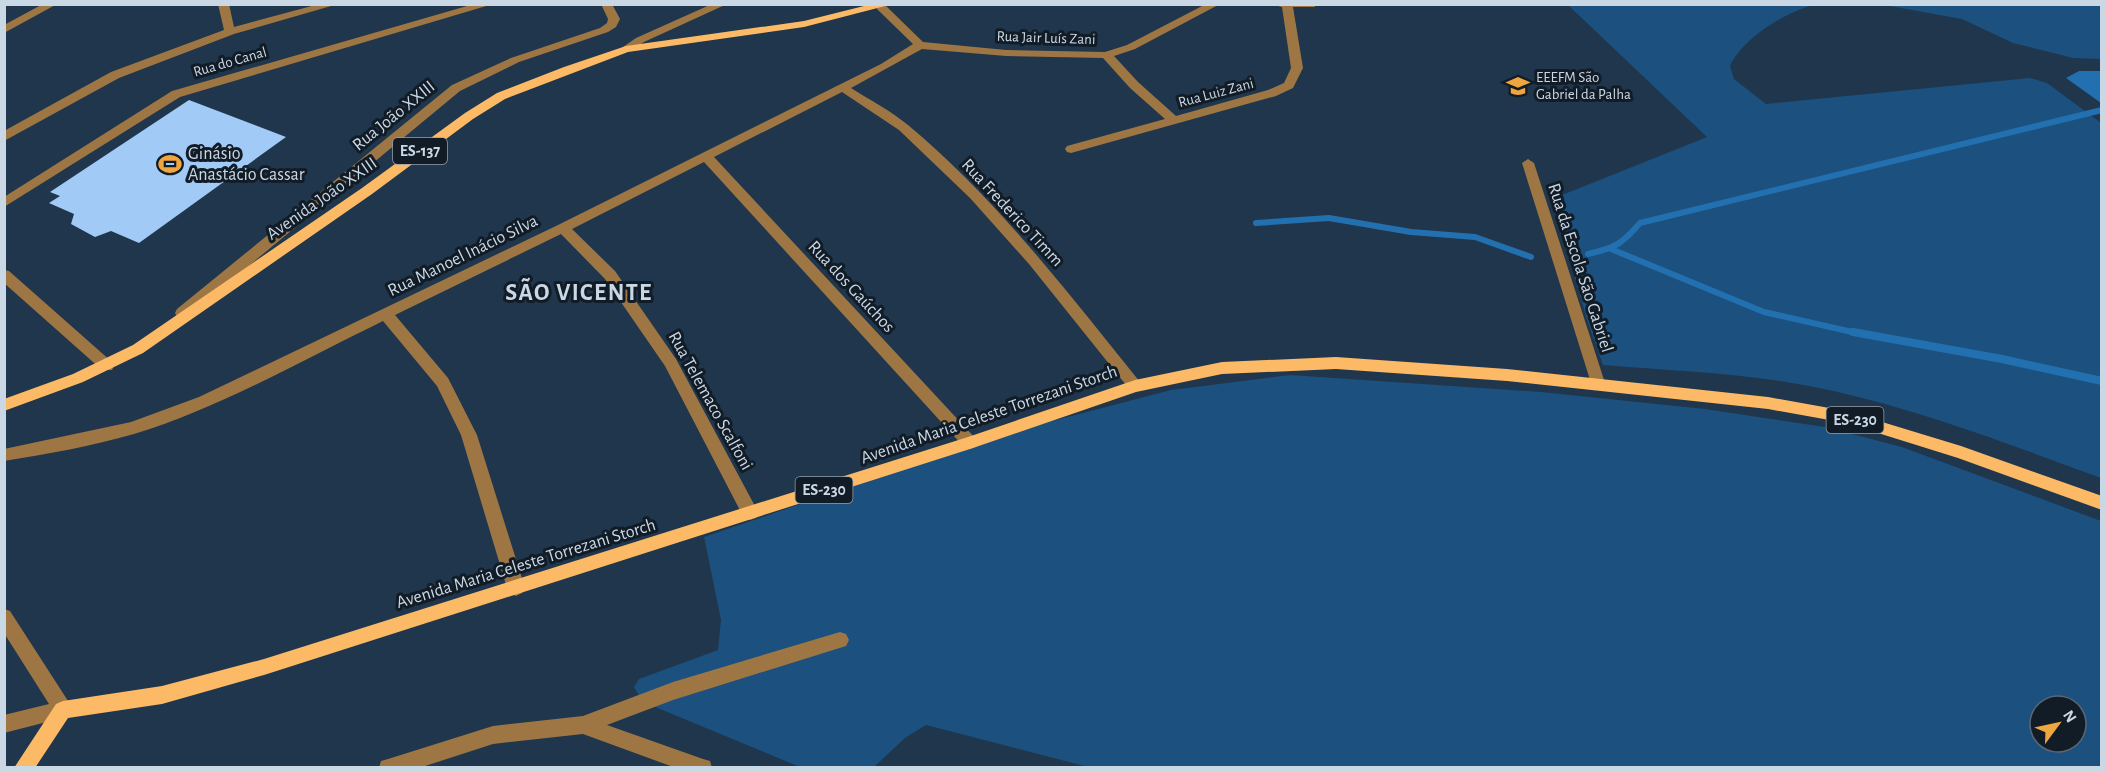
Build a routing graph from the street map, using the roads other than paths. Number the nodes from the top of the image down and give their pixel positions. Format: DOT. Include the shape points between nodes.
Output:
graph roads {
  1 [pos="52,4"];
  2 [pos="223,4"];
  3 [pos="333,4"];
  4 [pos="488,4"];
  5 [pos="606,4"];
  6 [pos="722,4"];
  7 [pos="1215,4"];
  8 [pos="1314,4"];
  9 [pos="1281,5"];
  10 [pos="884,6"];
  11 [pos="4,30"];
  12 [pos="230,32"];
  13 [pos="920,45"];
  14 [pos="626,49"];
  15 [pos="1106,55"];
  16 [pos="842,87"];
  17 [pos="1174,120"];
  18 [pos="4,137"];
  19 [pos="1071,149"];
  20 [pos="705,155"];
  21 [pos="1528,163"];
  22 [pos="4,203"];
  23 [pos="563,228"];
  24 [pos="4,275"];
  25 [pos="385,313"];
  26 [pos="138,349"];
  27 [pos="107,366"];
  28 [pos="1598,383"];
  29 [pos="1135,386"];
  30 [pos="4,405"];
  31 [pos="970,443"];
  32 [pos="4,455"];
  33 [pos="2102,503"];
  34 [pos="750,513"];
  35 [pos="516,588"];
  36 [pos="4,617"];
  37 [pos="840,640"];
  38 [pos="63,710"];
  39 [pos="4,724"];
  40 [pos="583,725"];
  41 [pos="23,768"];
  42 [pos="388,768"];
  43 [pos="703,768"];
  1 -- 11 [label="street"];
  2 -- 12 [label="street"];
  3 -- 12 [label="street"];
  4 -- 22 [label="street, Rua do Canal" via="176,94"];
  5 -- 26 [label="street, Rua João XXIII" via="614,19 612,25 515,60 456,88"];
  6 -- 14 [label="street"];
  7 -- 15 [label="street, Rua Jair Luís Zani" via="1131,47"];
  8 -- 9 [label="street"];
  9 -- 17 [label="street, Rua Luiz Zani" via="1296,68 1289,85"];
  10 -- 13 [label="street"];
  10 -- 14 [label="main road, Avenida João XXIII / ES-137" via="804,24"];
  12 -- 18 [label="street" via="115,75"];
  13 -- 15 [label="street, Rua Jair Luís Zani" via="1006,53"];
  13 -- 16 [label="street, Rua Manoel Inácio Silva"];
  14 -- 26 [label="main road, Avenida João XXIII / ES-137" via="501,96"];
  15 -- 17 [label="street"];
  16 -- 20 [label="street, Rua Manoel Inácio Silva"];
  16 -- 29 [label="street, Rua Frederico Timm" via="903,127 975,195"];
  17 -- 19 [label="street, Rua Luiz Zani"];
  20 -- 23 [label="street, Rua Manoel Inácio Silva"];
  20 -- 31 [label="street, Rua dos Gaúchos"];
  21 -- 28 [label="street, Rua da Escola São Gabriel"];
  23 -- 25 [label="street, Rua Manoel Inácio Silva"];
  23 -- 34 [label="street, Rua Telemaco Scalfoni" via="610,275 671,363"];
  24 -- 27 [label="street"];
  25 -- 32 [label="street, Rua Manoel Inácio Silva" via="204,401 133,428"];
  25 -- 35 [label="street" via="443,382 469,435"];
  26 -- 27 [label="main road, Avenida João XXIII / ES-137"];
  27 -- 30 [label="main road, Avenida João XXIII / ES-137"];
  28 -- 29 [label="main road, Avenida Maria Celeste Torrezani Storch / ES-230" via="1336,363 1222,368"];
  28 -- 33 [label="main road, ES-230" via="1768,403 1846,417 1961,452"];
  29 -- 31 [label="main road, Avenida Maria Celeste Torrezani Storch / ES-230"];
  31 -- 34 [label="main road, Avenida Maria Celeste Torrezani Storch / ES-230"];
  34 -- 35 [label="main road, Avenida Maria Celeste Torrezani Storch / ES-230"];
  35 -- 38 [label="main road, Avenida Maria Celeste Torrezani Storch / ES-230" via="162,695"];
  36 -- 38 [label="street"];
  37 -- 40 [label="street" via="673,691"];
  38 -- 39 [label="street"];
  38 -- 41 [label="main road"];
  40 -- 42 [label="street" via="494,735"];
  40 -- 43 [label="street"];
}
